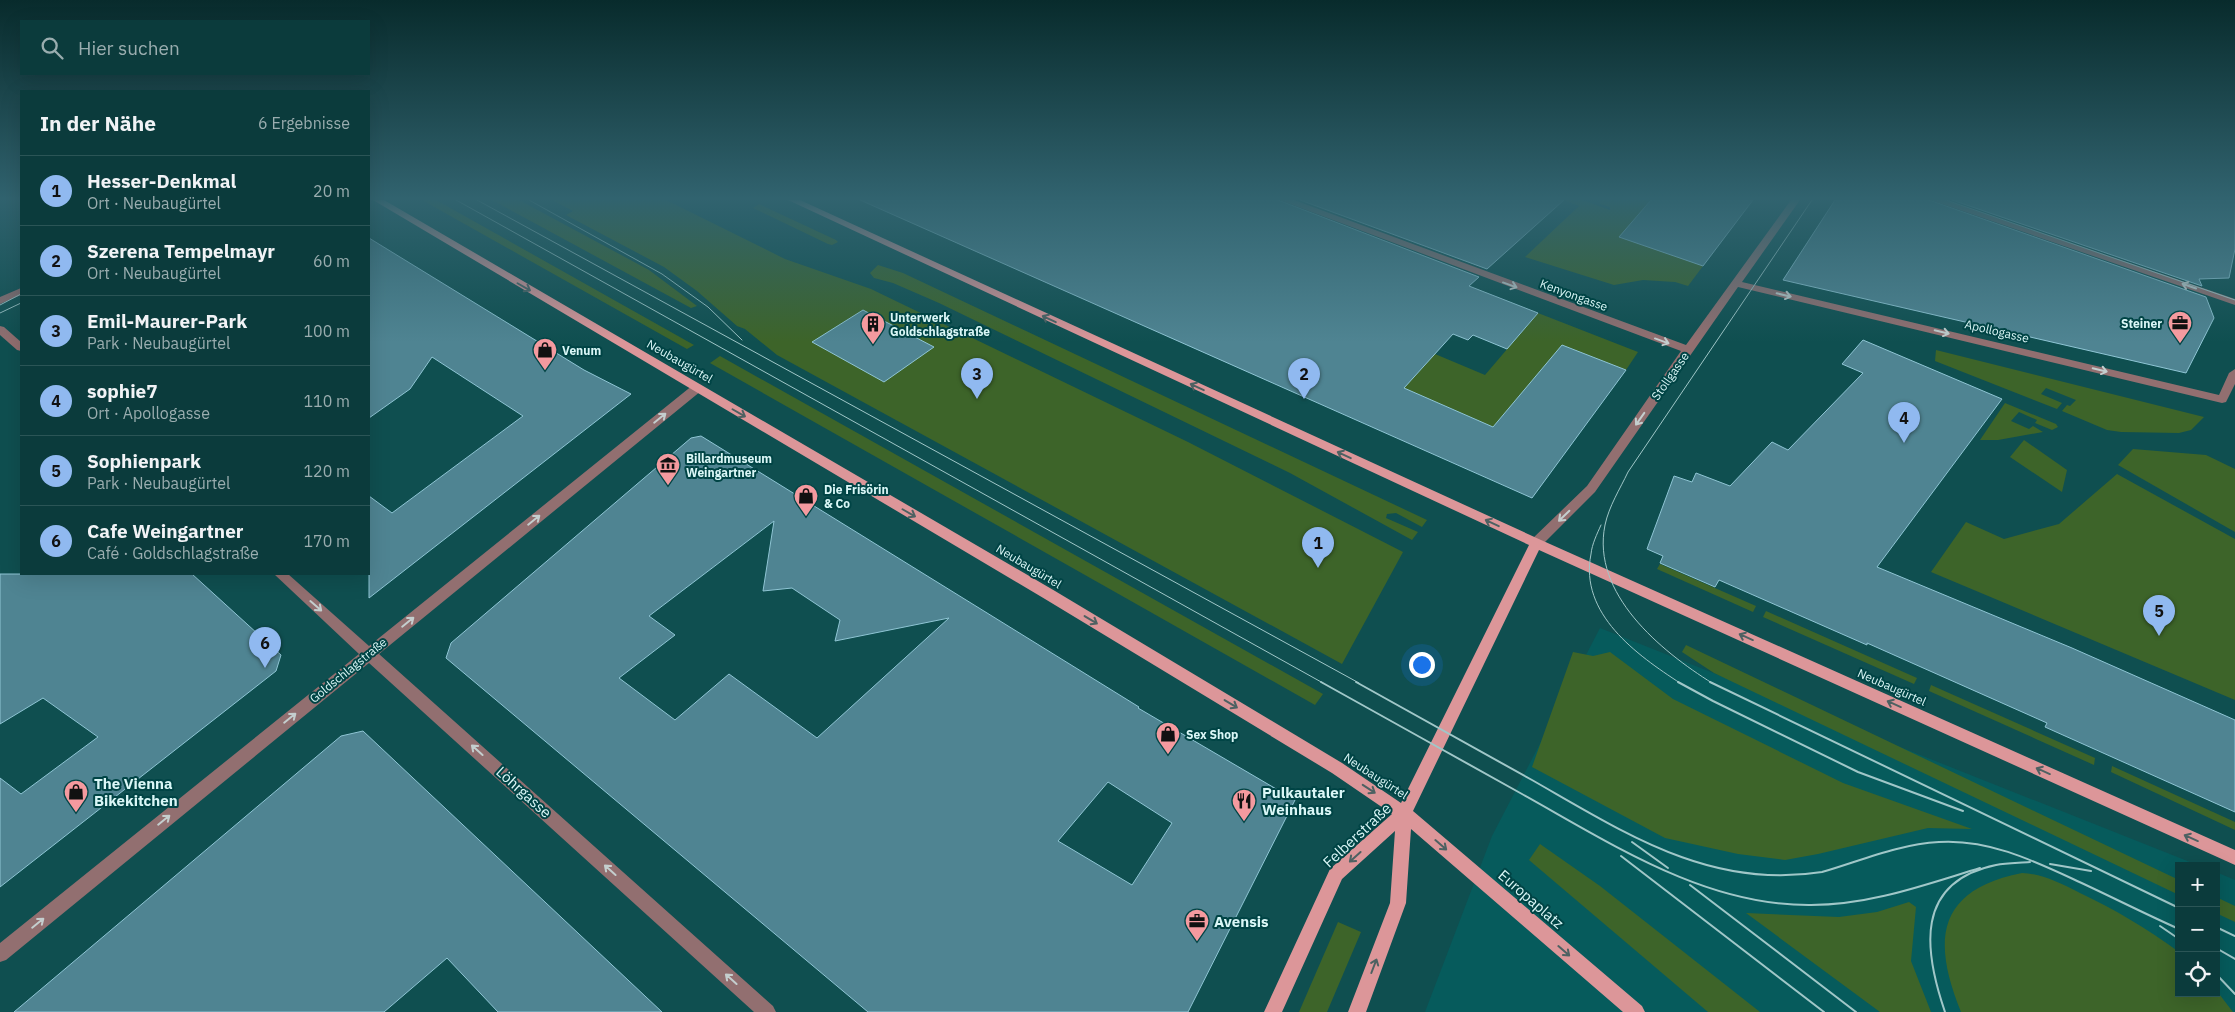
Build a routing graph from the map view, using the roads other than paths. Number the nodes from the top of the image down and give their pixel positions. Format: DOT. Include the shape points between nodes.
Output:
graph roads {
  1 [pos="457,247"];
  2 [pos="894,247"];
  3 [pos="1411,247"];
  4 [pos="1763,247"];
  5 [pos="2074,247"];
  6 [pos="1737,284"];
  7 [pos="20,291"];
  8 [pos="0,301"];
  9 [pos="2235,302"];
  10 [pos="0,329"];
  11 [pos="20,347"];
  12 [pos="1688,350"];
  13 [pos="2235,373"];
  14 [pos="697,388"];
  15 [pos="1536,543"];
  16 [pos="281,575"];
  17 [pos="370,653"];
  18 [pos="1404,813"];
  19 [pos="2235,858"];
  20 [pos="0,954"];
  21 [pos="767,1012"];
  22 [pos="1273,1012"];
  23 [pos="1357,1012"];
  24 [pos="1636,1012"];
  1 -- 14 [label="main road, Neubaugürtel, one-way"];
  15 -- 2 [label="main road, Neubaugürtel, one-way"];
  3 -- 12 [label="street, Kenyongasse, one-way"];
  4 -- 6 [label="street, Stollgasse"];
  9 -- 5 [label="street, one-way"];
  6 -- 12 [label="street, Stollgasse"];
  6 -- 13 [label="street, Apollogasse, one-way" via="2222,399"];
  7 -- 8 [label="street"];
  10 -- 11 [label="street"];
  12 -- 15 [label="street, Stollgasse, one-way" via="1591,489"];
  17 -- 14 [label="street, Goldschlagstraße, one-way"];
  14 -- 18 [label="main road, Neubaugürtel, one-way" via="1292,740"];
  15 -- 18 [label="main road, Neubaugürtel"];
  19 -- 15 [label="main road, Neubaugürtel, one-way"];
  16 -- 17 [label="street, Löhrgasse, one-way"];
  20 -- 17 [label="street, Goldschlagstraße, one-way"];
  21 -- 17 [label="street, Löhrgasse, one-way"];
  18 -- 22 [label="main road, Felberstraße, one-way" via="1336,874"];
  23 -- 18 [label="main road, Felberstraße, one-way" via="1398,903"];
  18 -- 24 [label="main road, Europaplatz, one-way"];
}
